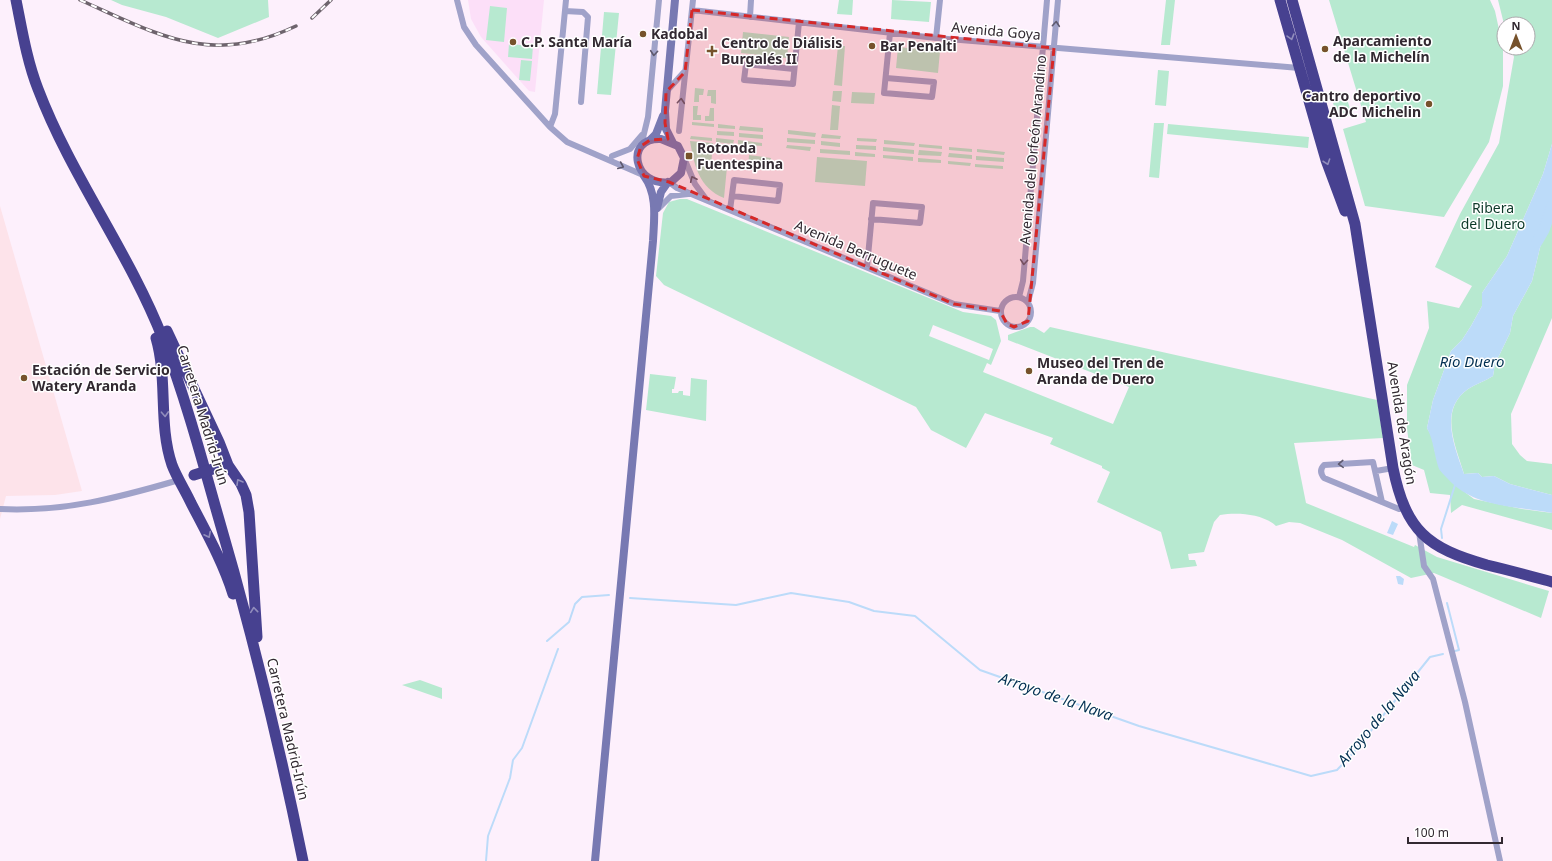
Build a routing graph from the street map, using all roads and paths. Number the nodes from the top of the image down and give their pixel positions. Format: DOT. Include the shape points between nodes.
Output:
graph roads {
  1 [pos="16,0"];
  2 [pos="457,0"];
  3 [pos="566,0"];
  4 [pos="659,0"];
  5 [pos="675,0"];
  6 [pos="693,0"];
  7 [pos="752,0"];
  8 [pos="940,0"];
  9 [pos="1047,0"];
  10 [pos="1058,0"];
  11 [pos="1280,0"];
  12 [pos="1292,0"];
  13 [pos="565,10"];
  14 [pos="692,10"];
  15 [pos="750,17"];
  16 [pos="799,22"];
  17 [pos="890,32"];
  18 [pos="936,38"];
  19 [pos="1042,47"];
  20 [pos="1054,48"];
  21 [pos="1300,68"];
  22 [pos="794,69"];
  23 [pos="685,72"];
  24 [pos="886,78"];
  25 [pos="666,92"];
  26 [pos="1320,101"];
  27 [pos="581,102"];
  28 [pos="665,111"];
  29 [pos="550,127"];
  30 [pos="679,131"];
  31 [pos="644,132"];
  32 [pos="650,140"];
  33 [pos="673,143"];
  34 [pos="640,148"];
  35 [pos="600,156"];
  36 [pos="612,156"];
  37 [pos="684,158"];
  38 [pos="644,176"];
  39 [pos="668,182"];
  40 [pos="693,195"];
  41 [pos="732,196"];
  42 [pos="706,199"];
  43 [pos="730,210"];
  44 [pos="655,218"];
  45 [pos="871,219"];
  46 [pos="867,267"];
  47 [pos="1363,267"];
  48 [pos="130,268"];
  49 [pos="1019,297"];
  50 [pos="1028,302"];
  51 [pos="1000,311"];
  52 [pos="228,465"];
  53 [pos="1393,468"];
  54 [pos="1376,471"];
  55 [pos="179,480"];
  56 [pos="1382,502"];
  57 [pos="0,509"];
  58 [pos="1399,510"];
  59 [pos="1418,530"];
  60 [pos="1552,582"];
  61 [pos="260,673"];
  62 [pos="264,690"];
  63 [pos="303,861"];
  64 [pos="595,861"];
  65 [pos="1500,861"];
  1 -- 48 [label="highway, Carretera Madrid-Irún" via="25,47 48,113"];
  2 -- 29 [label="street" via="464,27 474,42"];
  3 -- 13 [label="street"];
  4 -- 31 [label="street, one-way" via="648,116"];
  5 -- 25 [label="street"];
  6 -- 14 [label="street"];
  7 -- 15 [label="street"];
  8 -- 18 [label="street"];
  9 -- 19 [label="street, Avenida del Orfeón Arandino"];
  20 -- 10 [label="street, Avenida del Orfeón Arandino, one-way"];
  11 -- 21 [label="highway, Avenida de Aragón, one-way"];
  12 -- 26 [label="highway, Avenida de Aragón"];
  13 -- 27 [label="street" via="583,12 588,17"];
  13 -- 29 [label="street" via="555,114"];
  14 -- 15 [label="street, Avenida Goya"];
  14 -- 23 [label="street"];
  15 -- 16 [label="street, Avenida Goya"];
  16 -- 17 [label="street, Avenida Goya"];
  16 -- 22 [label="street"];
  17 -- 18 [label="street, Avenida Goya"];
  17 -- 24 [label="street"];
  18 -- 19 [label="street, Avenida Goya"];
  19 -- 20 [label="street, Avenida Goya"];
  19 -- 49 [label="street, Avenida del Orfeón Arandino, one-way" via="1023,281"];
  20 -- 21 [label="street, Avenida Goya"];
  20 -- 50 [label="street, Avenida del Orfeón Arandino" via="1033,283"];
  21 -- 26 [label="street" via="1315,100"];
  21 -- 47 [label="highway, Avenida de Aragón, one-way" via="1326,160"];
  22 -- 22 [label="street" via="793,84 744,80 746,64"];
  23 -- 25 [label="street"];
  30 -- 23 [label="street, one-way"];
  24 -- 24 [label="street" via="884,93 932,97 934,82"];
  25 -- 28 [label="street"];
  26 -- 47 [label="highway, Avenida de Aragón" via="1356,224"];
  28 -- 32 [label="street" via="659,128"];
  28 -- 33 [label="street" via="666,129"];
  29 -- 35 [label="street" via="567,142"];
  31 -- 34 [label="street"];
  31 -- 36 [label="street" via="630,149"];
  32 -- 33 [label="street" via="661,139"];
  32 -- 34 [label="street"];
  33 -- 37 [label="street"];
  34 -- 36 [label="street" via="623,155"];
  34 -- 38 [label="street" via="637,163"];
  35 -- 36 [label="street"];
  35 -- 38 [label="street, one-way"];
  37 -- 39 [label="street" via="681,173 675,180"];
  42 -- 37 [label="street, Avenida Berruguete, one-way" via="694,184"];
  38 -- 39 [label="street" via="655,181"];
  38 -- 44 [label="street" via="652,189"];
  39 -- 40 [label="street, Avenida Berruguete"];
  39 -- 44 [label="street" via="660,192"];
  40 -- 42 [label="street, Avenida Berruguete"];
  40 -- 44 [label="street" via="683,193 671,196 660,205"];
  41 -- 41 [label="street" via="734,180 780,185 778,200"];
  41 -- 43 [label="street"];
  42 -- 43 [label="street, Avenida Berruguete"];
  43 -- 46 [label="street, Avenida Berruguete"];
  44 -- 64 [label="street"];
  45 -- 45 [label="street" via="873,203 922,207 920,223"];
  45 -- 46 [label="street"];
  46 -- 51 [label="street, Avenida Berruguete" via="954,304"];
  47 -- 53 [label="highway, Avenida de Aragón"];
  48 -- 52 [label="highway" via="155,306"];
  48 -- 55 [label="highway, one-way" via="159,350 166,438 172,466"];
  48 -- 61 [label="highway, Carretera Madrid-Irún" via="150,308 171,363 233,567"];
  49 -- 50 [label="street"];
  49 -- 51 [label="street" via="1007,300"];
  50 -- 51 [label="street" via="1031,315 1022,326 1014,327 1007,324"];
  52 -- 55 [label="highway, bridge"];
  62 -- 52 [label="highway, one-way" via="253,602 249,512 243,489"];
  53 -- 54 [label="street"];
  53 -- 59 [label="highway, Avenida de Aragón" via="1399,495"];
  54 -- 56 [label="street"];
  54 -- 56 [label="street, one-way" via="1373,462 1370,462 1324,465 1320,472 1324,478"];
  55 -- 57 [label="street" via="97,502 48,509"];
  55 -- 61 [label="highway, one-way" via="212,542 231,585 248,647"];
  56 -- 58 [label="street"];
  59 -- 60 [label="highway, Avenida de Aragón" via="1439,547 1456,556"];
  59 -- 65 [label="street" via="1424,566 1433,579 1465,702"];
  61 -- 62 [label="highway, Carretera Madrid-Irún"];
  62 -- 63 [label="highway, Carretera Madrid-Irún"];
}
